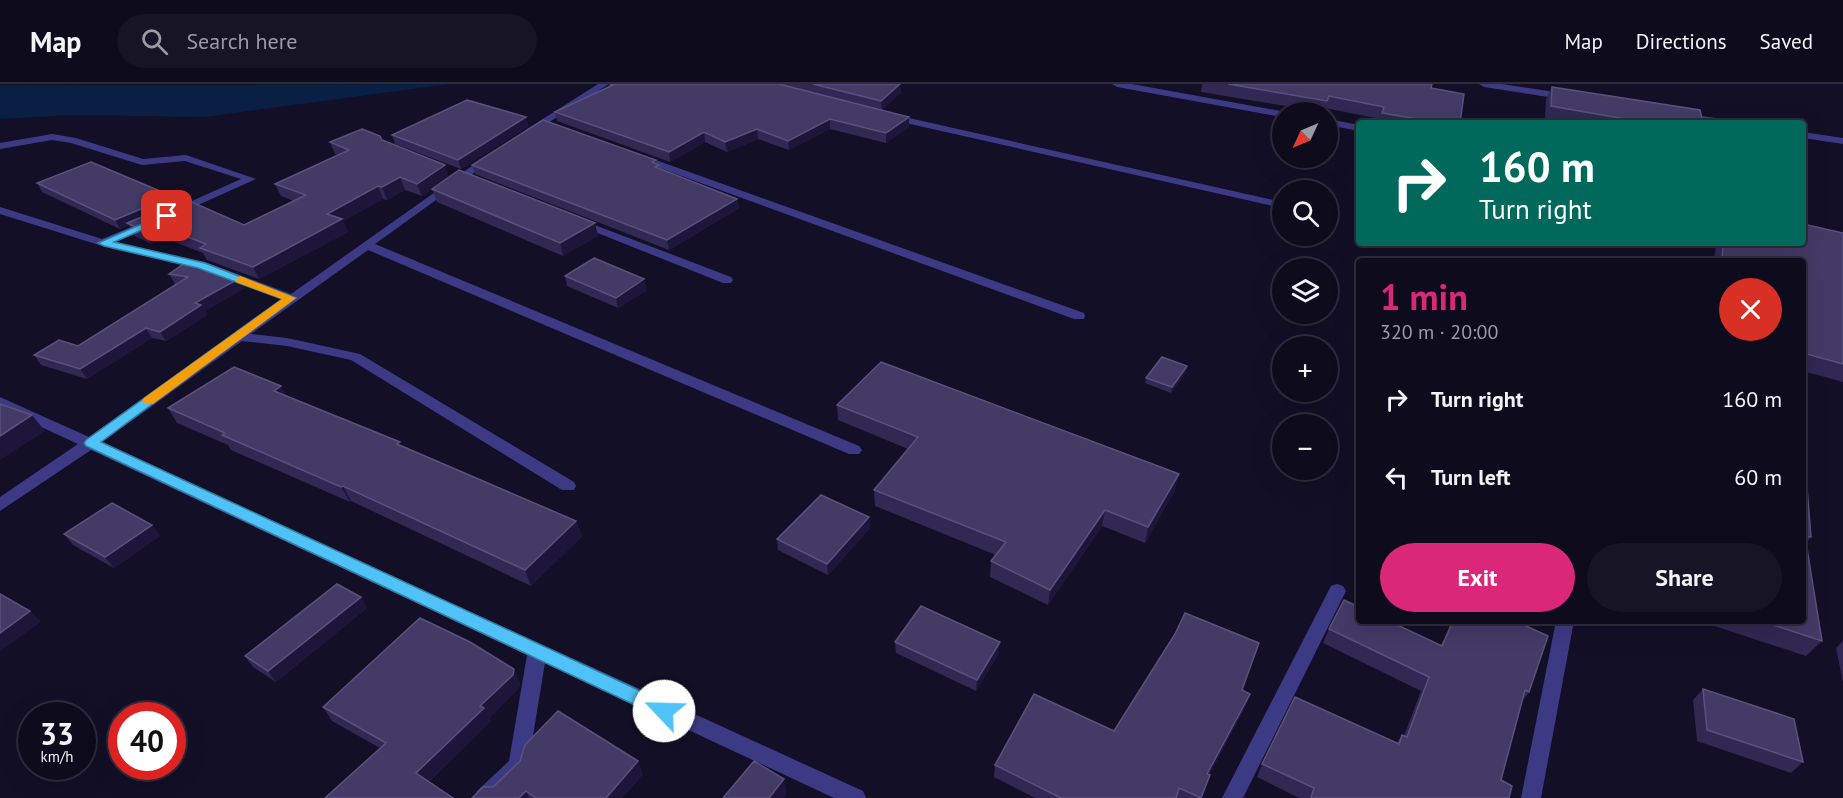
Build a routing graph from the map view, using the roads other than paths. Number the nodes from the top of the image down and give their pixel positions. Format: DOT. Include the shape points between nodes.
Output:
graph roads {
  1 [pos="604,84"];
  2 [pos="1116,84"];
  3 [pos="1484,84"];
  4 [pos="1577,99"];
  5 [pos="1272,112"];
  6 [pos="1670,114"];
  7 [pos="883,115"];
  8 [pos="1709,120"];
  9 [pos="1338,124"];
  10 [pos="1356,127"];
  11 [pos="1806,135"];
  12 [pos="516,140"];
  13 [pos="1843,141"];
  14 [pos="0,146"];
  15 [pos="497,152"];
  16 [pos="632,154"];
  17 [pos="1272,203"];
  18 [pos="0,210"];
  19 [pos="572,219"];
  20 [pos="104,243"];
  21 [pos="367,245"];
  22 [pos="727,280"];
  23 [pos="291,298"];
  24 [pos="1079,316"];
  25 [pos="239,337"];
  26 [pos="0,402"];
  27 [pos="91,443"];
  28 [pos="854,450"];
  29 [pos="568,486"];
  30 [pos="0,505"];
  31 [pos="1337,591"];
  32 [pos="1564,624"];
  33 [pos="537,653"];
  34 [pos="833,793"];
  35 [pos="484,798"];
  36 [pos="856,798"];
  37 [pos="1232,798"];
  38 [pos="1531,798"];
  1 -- 12 [label="street" via="548,124"];
  2 -- 5 [label="street"];
  3 -- 4 [label="street"];
  6 -- 8 [label="street"];
  7 -- 17 [label="street"];
  9 -- 10 [label="street"];
  11 -- 13 [label="street"];
  14 -- 20 [label="street" via="52,137 142,162 186,158 251,179"];
  15 -- 21 [label="street"];
  16 -- 24 [label="street"];
  18 -- 20 [label="street"];
  19 -- 22 [label="street"];
  20 -- 23 [label="street" via="201,265"];
  21 -- 23 [label="street"];
  21 -- 28 [label="street"];
  23 -- 25 [label="street"];
  25 -- 27 [label="street"];
  25 -- 29 [label="street" via="287,342 355,357"];
  26 -- 27 [label="street"];
  27 -- 30 [label="street"];
  27 -- 33 [label="street"];
  31 -- 37 [label="street"];
  32 -- 38 [label="street"];
  33 -- 34 [label="street"];
  33 -- 35 [label="street" via="518,766"];
  34 -- 36 [label="street"];
}
